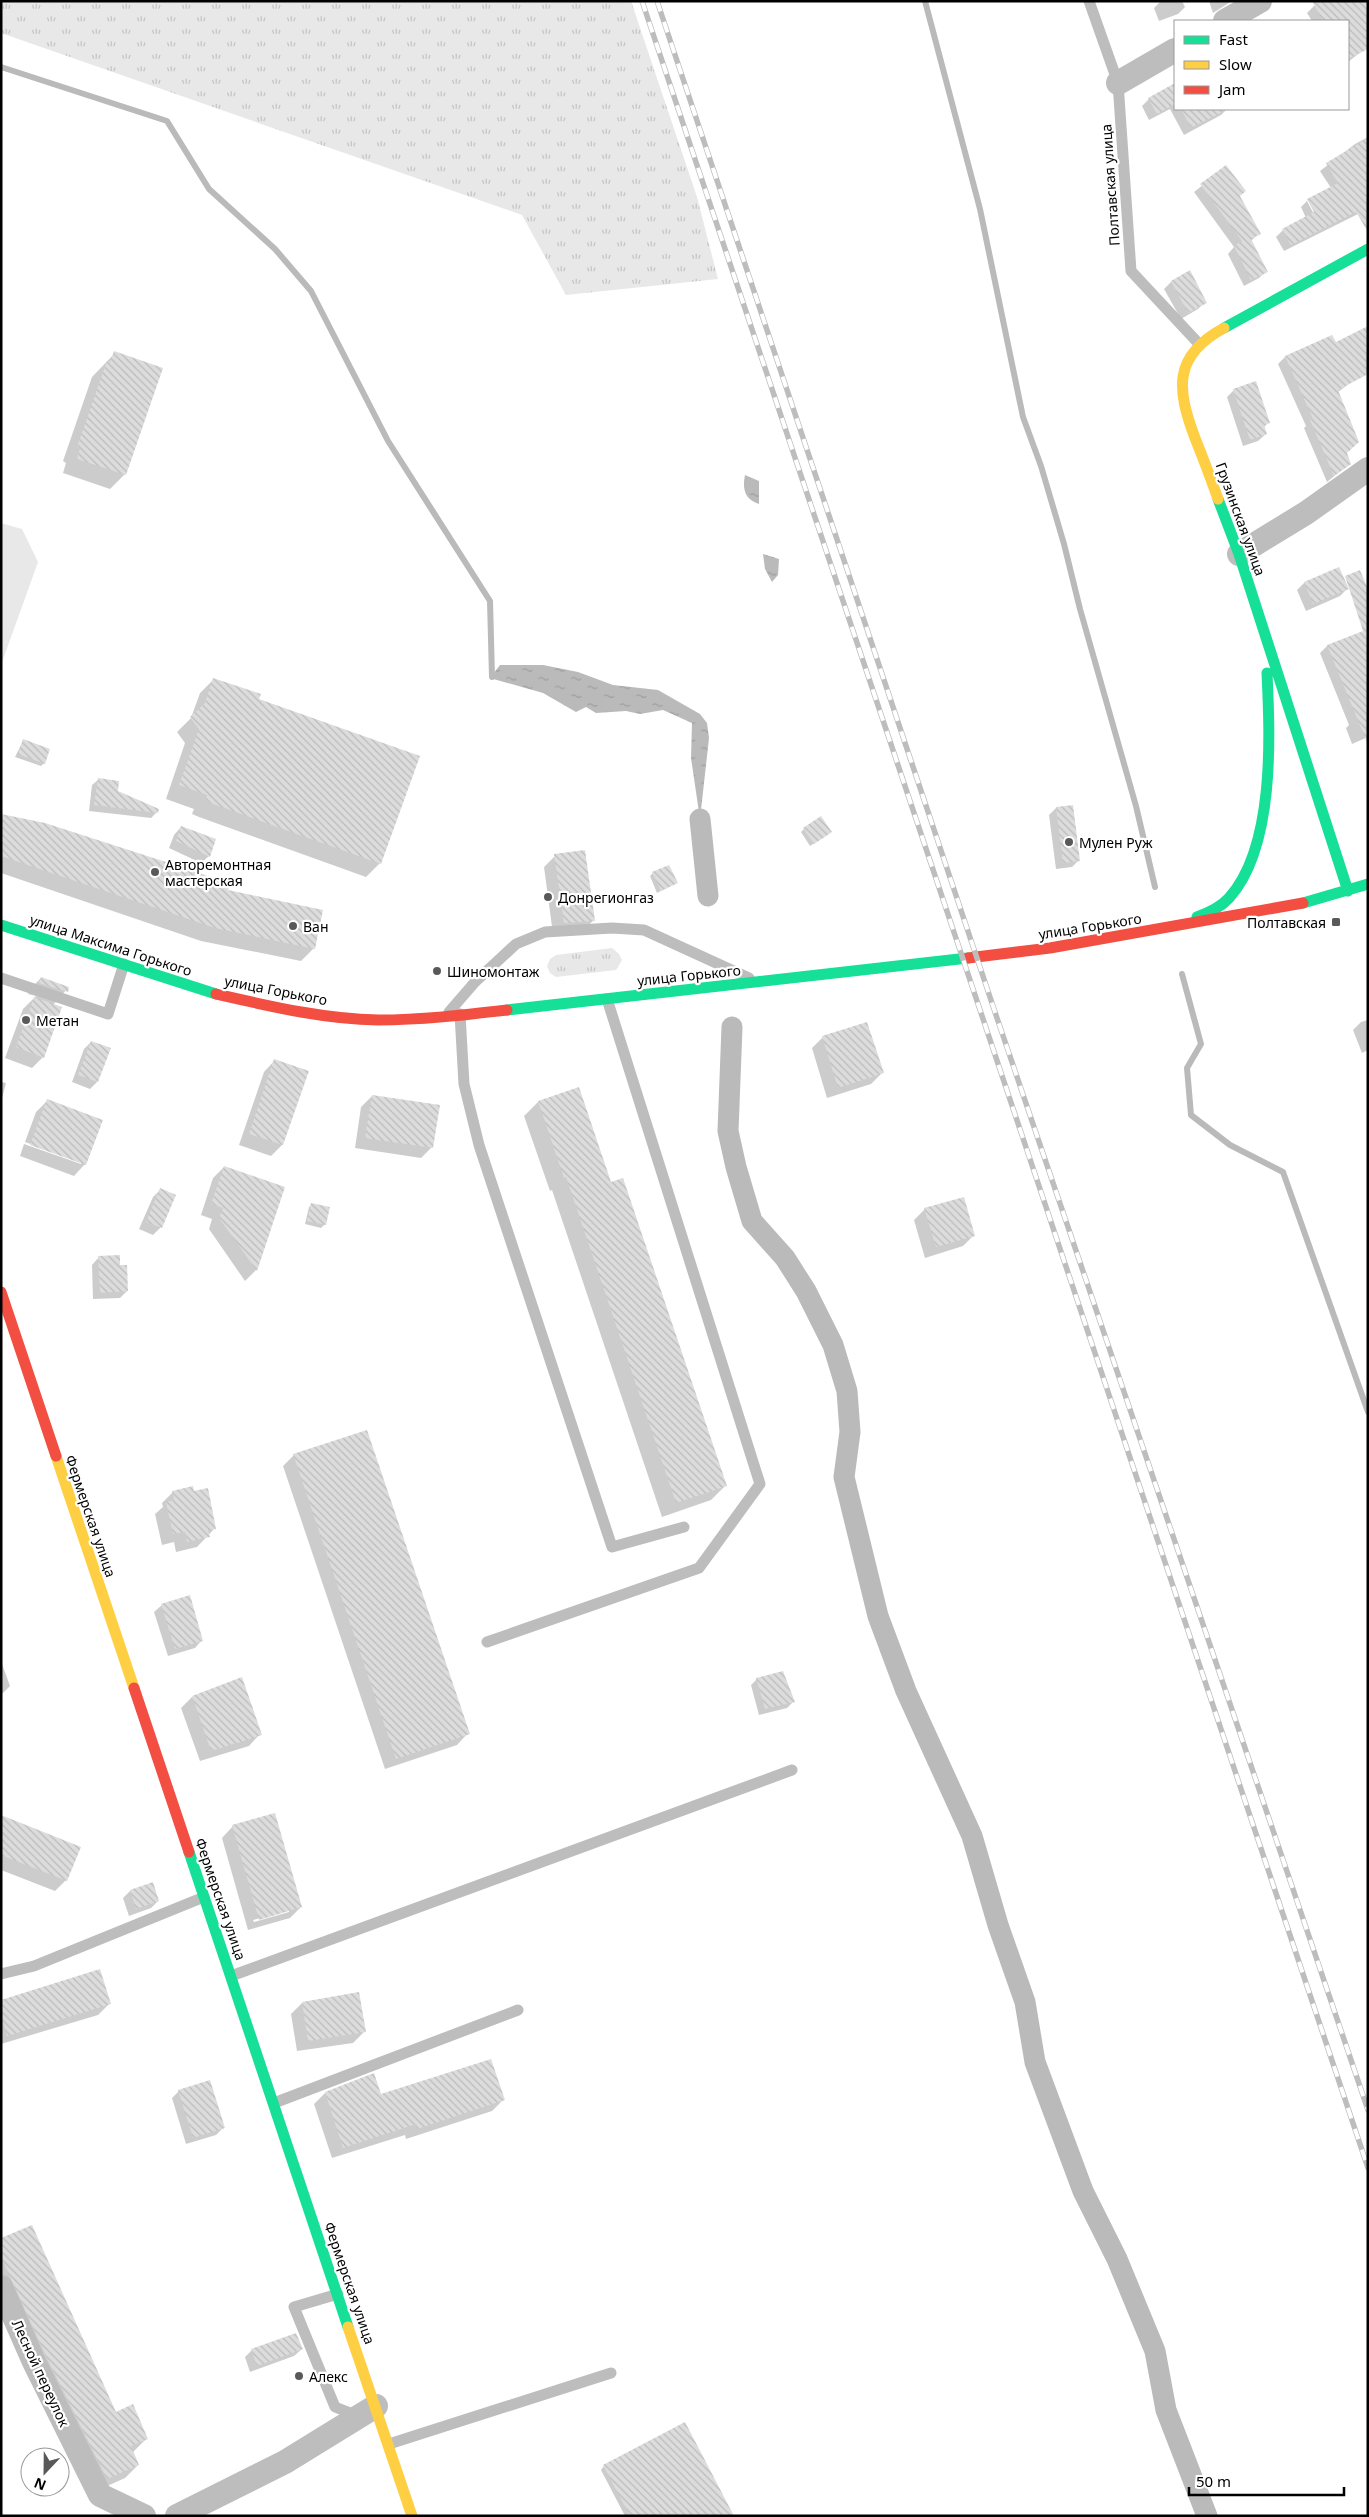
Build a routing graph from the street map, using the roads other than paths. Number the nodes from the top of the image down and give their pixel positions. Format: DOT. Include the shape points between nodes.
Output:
graph roads {
  1 [pos="1089,1"];
  2 [pos="1260,1"];
  3 [pos="1227,20"];
  4 [pos="1174,51"];
  5 [pos="1118,83"];
  6 [pos="1368,249"];
  7 [pos="1200,345"];
  8 [pos="1368,469"];
  9 [pos="1239,554"];
  10 [pos="1260,620"];
  11 [pos="1368,884"];
  12 [pos="1348,890"];
  13 [pos="1,925"];
  14 [pos="1168,928"];
  15 [pos="124,964"];
  16 [pos="1,978"];
  17 [pos="759,983"];
  18 [pos="212,993"];
  19 [pos="607,999"];
  20 [pos="460,1014"];
  21 [pos="447,1016"];
  22 [pos="1,1292"];
  23 [pos="684,1528"];
  24 [pos="487,1642"];
  25 [pos="792,1770"];
  26 [pos="204,1897"];
  27 [pos="1,1974"];
  28 [pos="231,1976"];
  29 [pos="518,2010"];
  30 [pos="274,2103"];
  31 [pos="1,2287"];
  32 [pos="338,2294"];
  33 [pos="611,2373"];
  34 [pos="368,2411"];
  35 [pos="389,2444"];
  36 [pos="144,2516"];
  37 [pos="177,2516"];
  38 [pos="412,2516"];
  1 -- 5 [label="lane, Полтавская улица"];
  2 -- 3 [label="street"];
  4 -- 5 [label="street"];
  5 -- 7 [label="lane, Полтавская улица" via="1131,271"];
  6 -- 7 [label="main road, Грузинская улица" via="1220,330"];
  7 -- 9 [label="main road, Грузинская улица" via="1188,358 1181,373 1180,388 1184,408"];
  8 -- 9 [label="street" via="1306,513"];
  9 -- 10 [label="main road, Грузинская улица"];
  10 -- 12 [label="main road, Грузинская улица"];
  10 -- 14 [label="main road" via="1268,672 1268,771 1261,820 1250,859 1229,898 1205,914"];
  11 -- 12 [label="main road"];
  12 -- 14 [label="main road" via="1298,904"];
  13 -- 15 [label="main road, улица Максима Горького"];
  14 -- 17 [label="main road, улица Горького" via="1050,948"];
  15 -- 16 [label="lane" via="108,1014"];
  15 -- 18 [label="main road, улица Максима Горького"];
  17 -- 19 [label="main road, улица Горького"];
  17 -- 21 [label="lane" via="644,930 612,928 544,932 516,944 496,961"];
  18 -- 21 [label="main road, улица Горького" via="284,1010 335,1017 377,1020"];
  19 -- 20 [label="main road, улица Горького"];
  19 -- 24 [label="lane" via="760,1484 699,1568"];
  20 -- 21 [label="main road, улица Горького"];
  20 -- 23 [label="lane" via="464,1084 479,1145 612,1547"];
  22 -- 26 [label="main road, Фермерская улица"];
  25 -- 28 [label="lane"];
  26 -- 27 [label="lane" via="34,1966"];
  26 -- 28 [label="main road, Фермерская улица"];
  28 -- 30 [label="main road, Фермерская улица"];
  29 -- 30 [label="lane"];
  30 -- 32 [label="main road, Фермерская улица"];
  31 -- 36 [label="street, Лесной переулок" via="100,2495"];
  32 -- 34 [label="main road, Фермерская улица"];
  32 -- 34 [label="lane" via="294,2308 335,2407"];
  33 -- 35 [label="lane"];
  34 -- 35 [label="main road, Фермерская улица"];
  34 -- 37 [label="street" via="285,2462"];
  35 -- 38 [label="main road, Фермерская улица"];
}
